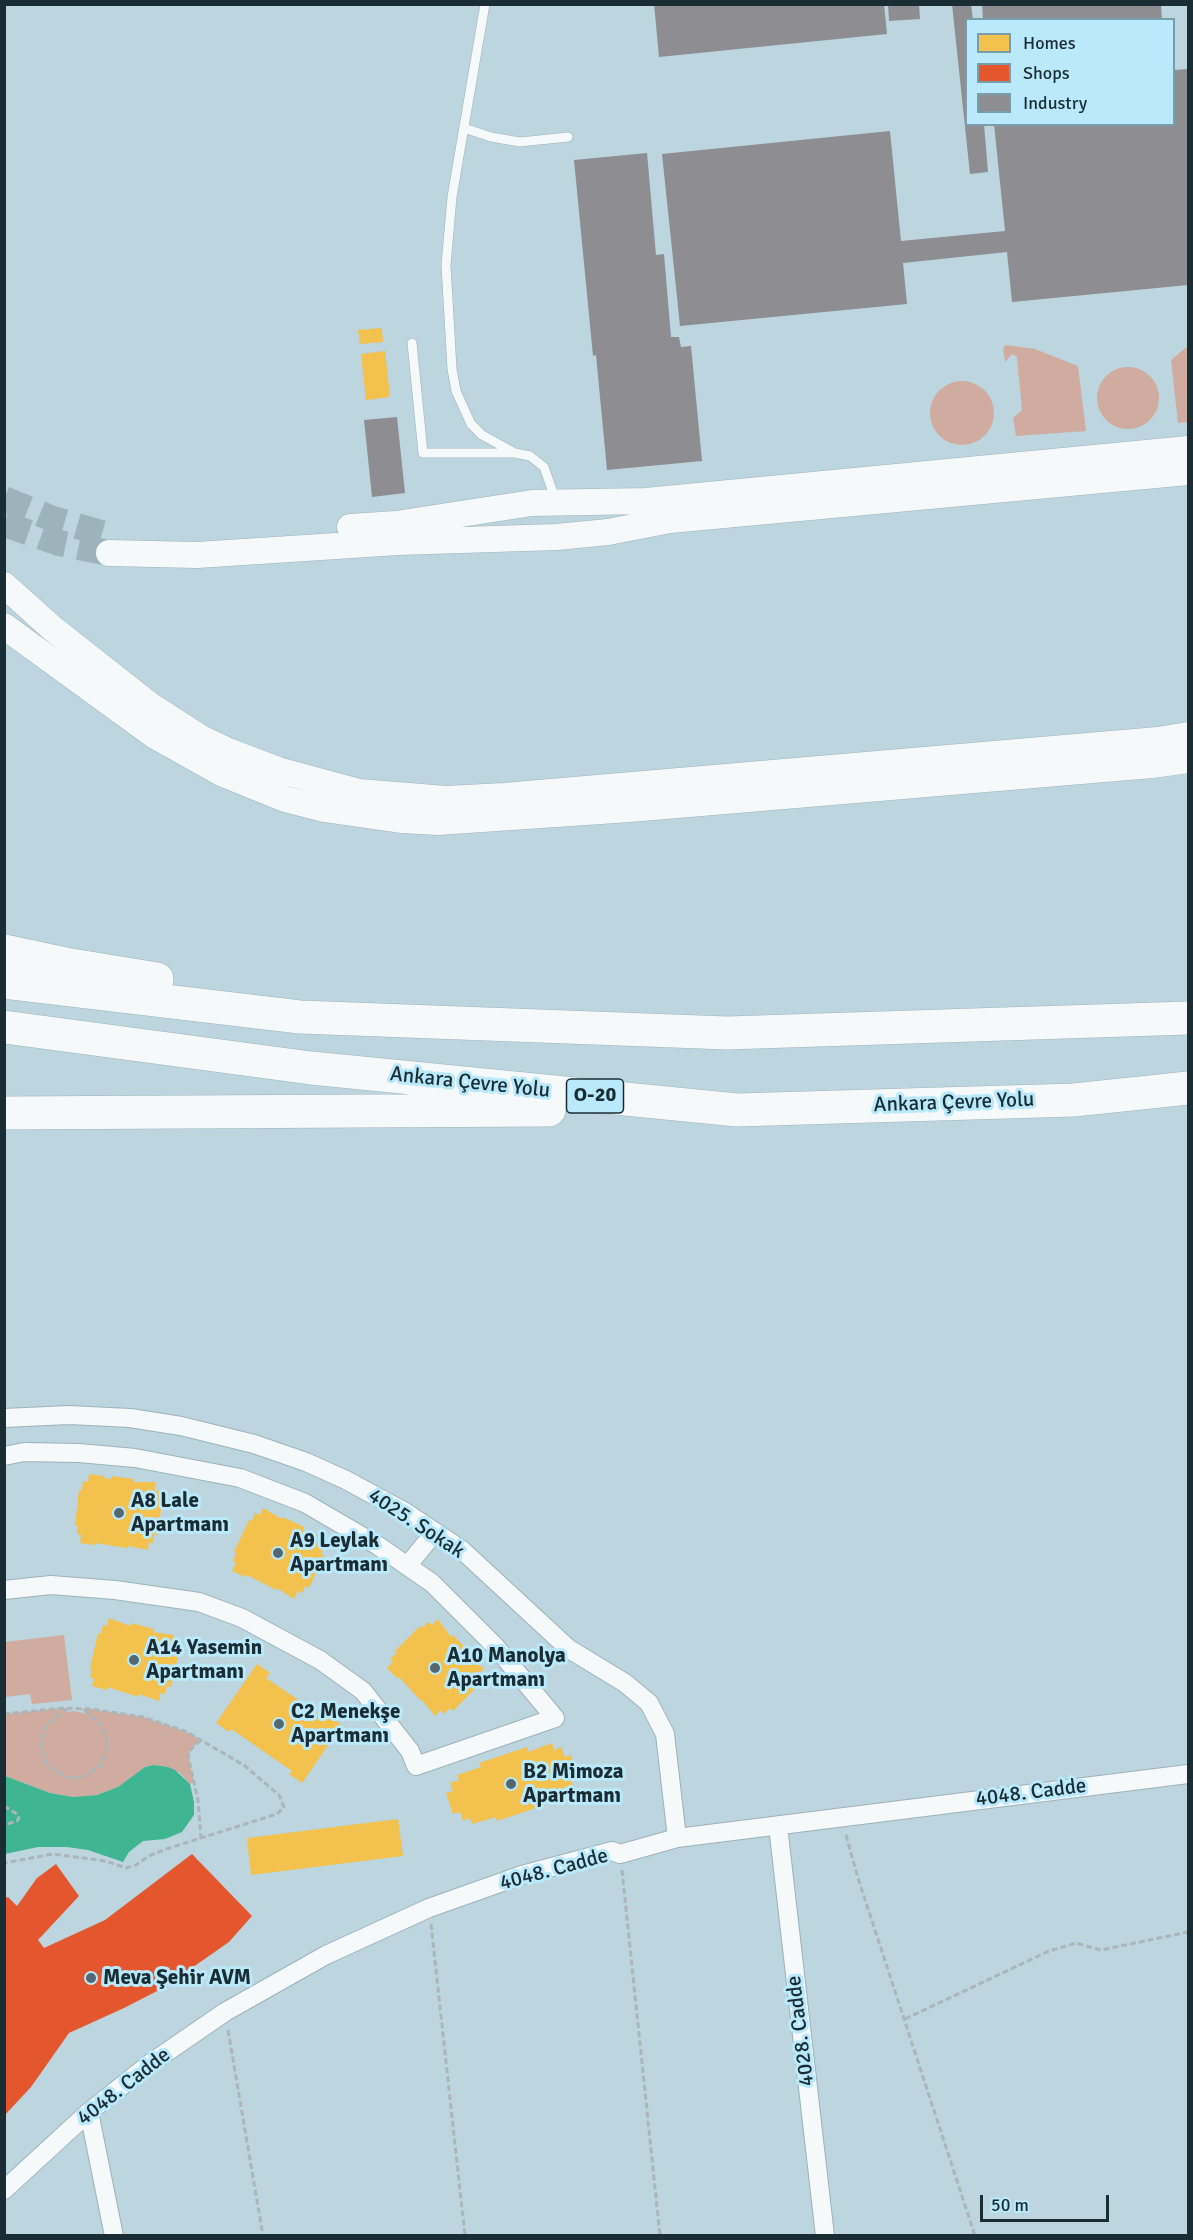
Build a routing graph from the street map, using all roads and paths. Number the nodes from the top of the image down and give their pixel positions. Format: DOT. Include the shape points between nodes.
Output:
graph roads {
  1 [pos="486,4"];
  2 [pos="464,128"];
  3 [pos="568,136"];
  4 [pos="412,344"];
  5 [pos="1188,449"];
  6 [pos="515,453"];
  7 [pos="1188,472"];
  8 [pos="556,501"];
  9 [pos="557,537"];
  10 [pos="4,585"];
  11 [pos="4,626"];
  12 [pos="1188,735"];
  13 [pos="1188,760"];
  14 [pos="4,951"];
  15 [pos="4,982"];
  16 [pos="300,1017"];
  17 [pos="1188,1018"];
  18 [pos="4,1027"];
  19 [pos="1188,1088"];
  20 [pos="737,1110"];
  21 [pos="4,1113"];
  22 [pos="4,1418"];
  23 [pos="4,1456"];
  24 [pos="435,1532"];
  25 [pos="407,1566"];
  26 [pos="4,1590"];
  27 [pos="70,1708"];
  28 [pos="81,1709"];
  29 [pos="4,1714"];
  30 [pos="201,1740"];
  31 [pos="1188,1774"];
  32 [pos="4,1806"];
  33 [pos="842,1817"];
  34 [pos="4,1825"];
  35 [pos="778,1826"];
  36 [pos="677,1838"];
  37 [pos="201,1839"];
  38 [pos="620,1854"];
  39 [pos="4,1863"];
  40 [pos="429,1908"];
  41 [pos="1188,1932"];
  42 [pos="225,2012"];
  43 [pos="905,2019"];
  44 [pos="89,2112"];
  45 [pos="4,2190"];
  46 [pos="114,2235"];
  47 [pos="263,2235"];
  48 [pos="465,2235"];
  49 [pos="660,2235"];
  50 [pos="825,2235"];
  51 [pos="975,2235"];
  1 -- 2 [label="lane"];
  2 -- 3 [label="lane" via="520,142"];
  2 -- 6 [label="lane" via="446,265 452,369 456,392 471,424 482,435"];
  4 -- 6 [label="lane" via="423,453"];
  5 -- 8 [label="main road" via="646,501"];
  6 -- 8 [label="lane" via="530,456 544,467"];
  7 -- 9 [label="main road" via="670,520"];
  8 -- 9 [label="main road" via="542,509 539,519 542,530"];
  8 -- 9 [label="main road" via="396,524 111,544 197,555"];
  10 -- 12 [label="main road" via="135,694 201,738 278,770 359,792 446,799 504,796"];
  11 -- 13 [label="main road" via="155,736 221,773 285,799 400,820 438,822 641,808"];
  14 -- 16 [label="highway" via="202,986"];
  15 -- 16 [label="highway"];
  16 -- 17 [label="highway" via="727,1033"];
  18 -- 20 [label="highway, Ankara Çevre Yolu / O-20" via="310,1068"];
  19 -- 20 [label="highway, Ankara Çevre Yolu / O-20" via="1074,1100"];
  20 -- 21 [label="highway"];
  22 -- 24 [label="street, 4025. Sokak" via="130,1418 254,1444 346,1480"];
  23 -- 25 [label="street" via="24,1452 135,1458 240,1478 305,1503"];
  24 -- 25 [label="street"];
  24 -- 36 [label="street, 4025. Sokak" via="470,1557 570,1649 626,1683 649,1703 665,1734"];
  25 -- 26 [label="street" via="432,1583 495,1646 555,1718 416,1766 410,1751 363,1691 320,1660 242,1618 199,1602 115,1590 51,1585"];
  27 -- 28 [label="path"];
  27 -- 28 [label="path" via="46,1726 41,1747 49,1767 76,1778 102,1764 108,1745 102,1726"];
  27 -- 29 [label="path"];
  28 -- 30 [label="path" via="143,1717"];
  30 -- 37 [label="path" via="188,1756 198,1800"];
  30 -- 37 [label="path" via="263,1780 279,1795 285,1808"];
  31 -- 33 [label="street, 4048. Cadde"];
  32 -- 34 [label="path" via="19,1818"];
  33 -- 35 [label="street, 4048. Cadde"];
  33 -- 43 [label="path"];
  35 -- 36 [label="street, 4048. Cadde"];
  35 -- 50 [label="street, 4028. Cadde"];
  36 -- 38 [label="street, 4048. Cadde"];
  37 -- 39 [label="path" via="166,1849 126,1868 106,1861 53,1854"];
  38 -- 40 [label="street, 4048. Cadde" via="612,1851 522,1875"];
  38 -- 49 [label="path"];
  40 -- 42 [label="street, 4048. Cadde" via="326,1955"];
  40 -- 48 [label="path"];
  41 -- 43 [label="path" via="1101,1950 1076,1943 1049,1951"];
  42 -- 44 [label="street, 4048. Cadde"];
  42 -- 47 [label="path"];
  43 -- 51 [label="path"];
  44 -- 45 [label="street, 4048. Cadde"];
  44 -- 46 [label="street"];
}
